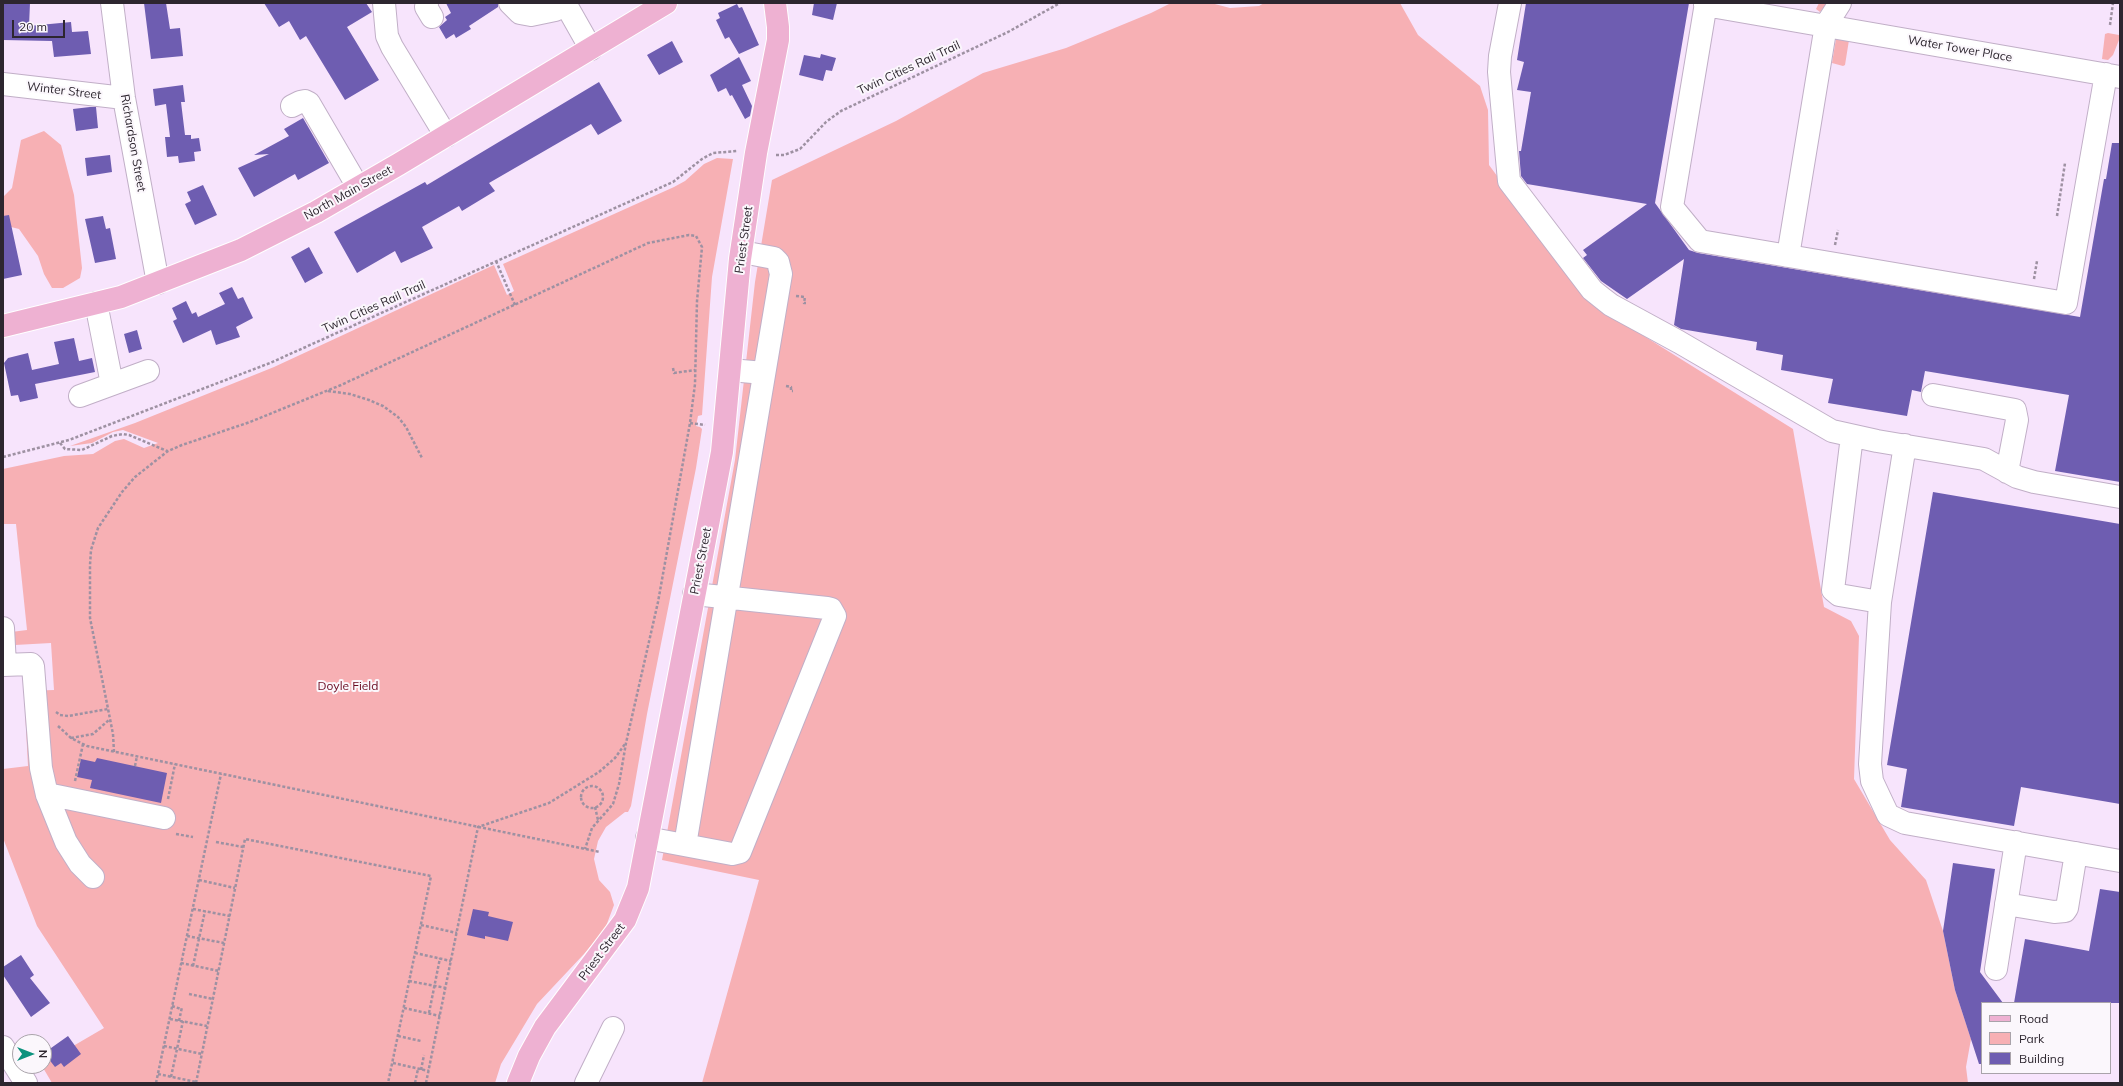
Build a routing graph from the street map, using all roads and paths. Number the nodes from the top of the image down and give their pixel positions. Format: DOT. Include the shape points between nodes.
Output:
graph roads {
  1 [pos="112,3"];
  2 [pos="384,3"];
  3 [pos="510,3"];
  4 [pos="666,3"];
  5 [pos="775,3"];
  6 [pos="788,3"];
  7 [pos="1060,3"];
  8 [pos="1510,3"];
  9 [pos="1840,3"];
  10 [pos="2113,3"];
  11 [pos="565,4"];
  12 [pos="1705,4"];
  13 [pos="2110,24"];
  14 [pos="1826,25"];
  15 [pos="778,40"];
  16 [pos="591,49"];
  17 [pos="2113,75"];
  18 [pos="3,84"];
  19 [pos="124,98"];
  20 [pos="292,106"];
  21 [pos="446,136"];
  22 [pos="740,152"];
  23 [pos="773,155"];
  24 [pos="2065,162"];
  25 [pos="358,187"];
  26 [pos="2057,216"];
  27 [pos="1838,230"];
  28 [pos="742,252"];
  29 [pos="1833,252"];
  30 [pos="1788,256"];
  31 [pos="496,261"];
  32 [pos="2037,261"];
  33 [pos="158,283"];
  34 [pos="2033,286"];
  35 [pos="800,297"];
  36 [pos="96,303"];
  37 [pos="806,303"];
  38 [pos="515,305"];
  39 [pos="3,326"];
  40 [pos="673,368"];
  41 [pos="695,370"];
  42 [pos="730,370"];
  43 [pos="148,371"];
  44 [pos="764,373"];
  45 [pos="112,384"];
  46 [pos="786,386"];
  47 [pos="328,391"];
  48 [pos="793,391"];
  49 [pos="1933,395"];
  50 [pos="80,396"];
  51 [pos="690,423"];
  52 [pos="715,428"];
  53 [pos="1852,436"];
  54 [pos="754,437"];
  55 [pos="60,443"];
  56 [pos="1905,445"];
  57 [pos="168,451"];
  58 [pos="3,457"];
  59 [pos="422,458"];
  60 [pos="2007,472"];
  61 [pos="2120,497"];
  62 [pos="711,510"];
  63 [pos="741,515"];
  64 [pos="694,594"];
  65 [pos="727,598"];
  66 [pos="1880,602"];
  67 [pos="3,628"];
  68 [pos="4,665"];
  69 [pos="108,709"];
  70 [pos="110,719"];
  71 [pos="70,738"];
  72 [pos="626,743"];
  73 [pos="82,744"];
  74 [pos="114,752"];
  75 [pos="137,756"];
  76 [pos="135,766"];
  77 [pos="221,774"];
  78 [pos="582,783"];
  79 [pos="586,788"];
  80 [pos="47,794"];
  81 [pos="71,799"];
  82 [pos="595,807"];
  83 [pos="164,818"];
  84 [pos="598,820"];
  85 [pos="478,827"];
  86 [pos="647,838"];
  87 [pos="216,842"];
  88 [pos="2016,842"];
  89 [pos="685,845"];
  90 [pos="243,848"];
  91 [pos="585,849"];
  92 [pos="600,852"];
  93 [pos="2076,853"];
  94 [pos="2120,861"];
  95 [pos="93,876"];
  96 [pos="199,880"];
  97 [pos="235,888"];
  98 [pos="2006,904"];
  99 [pos="193,909"];
  100 [pos="205,911"];
  101 [pos="230,916"];
  102 [pos="421,925"];
  103 [pos="457,933"];
  104 [pos="187,936"];
  105 [pos="199,938"];
  106 [pos="224,943"];
  107 [pos="415,953"];
  108 [pos="440,958"];
  109 [pos="451,961"];
  110 [pos="181,963"];
  111 [pos="193,966"];
  112 [pos="1996,969"];
  113 [pos="218,971"];
  114 [pos="409,980"];
  115 [pos="435,986"];
  116 [pos="446,988"];
  117 [pos="189,994"];
  118 [pos="213,999"];
  119 [pos="172,1006"];
  120 [pos="404,1008"];
  121 [pos="429,1014"];
  122 [pos="440,1016"];
  123 [pos="170,1019"];
  124 [pos="179,1021"];
  125 [pos="183,1022"];
  126 [pos="207,1026"];
  127 [pos="613,1028"];
  128 [pos="398,1036"];
  129 [pos="421,1040"];
  130 [pos="164,1046"];
  131 [pos="3,1047"];
  132 [pos="177,1049"];
  133 [pos="202,1054"];
  134 [pos="431,1058"];
  135 [pos="392,1063"];
  136 [pos="419,1069"];
  137 [pos="429,1071"];
  138 [pos="158,1074"];
  139 [pos="171,1077"];
  140 [pos="196,1082"];
  141 [pos="26,1083"];
  142 [pos="156,1083"];
  143 [pos="388,1083"];
  144 [pos="415,1083"];
  145 [pos="426,1083"];
  146 [pos="518,1083"];
  147 [pos="586,1083"];
  1 -- 19 [label="street, Richardson Street"];
  2 -- 21 [label="street" via="389,41"];
  3 -- 11 [label="street" via="520,13 531,15 555,10"];
  4 -- 16 [label="main road, North Main Street"];
  5 -- 15 [label="main road, Priest Street"];
  6 -- 15 [label="main road"];
  7 -- 23 [label="path, Twin Cities Rail Trail" via="1008,32 841,111 826,122 800,149 784,155"];
  8 -- 53 [label="street" via="1499,72 1509,181 1592,290 1612,305 1813,421 1832,431"];
  9 -- 14 [label="street"];
  10 -- 13 [label="path"];
  11 -- 16 [label="street"];
  12 -- 14 [label="street, Water Tower Place"];
  12 -- 30 [label="street" via="1672,207 1700,241"];
  14 -- 17 [label="street, Water Tower Place"];
  14 -- 30 [label="street"];
  15 -- 28 [label="main road, Priest Street" via="756,153"];
  16 -- 21 [label="main road, North Main Street"];
  17 -- 30 [label="street" via="2066,303"];
  18 -- 19 [label="street, Winter Street"];
  19 -- 33 [label="street, Richardson Street"];
  20 -- 25 [label="street" via="305,101 309,103"];
  21 -- 25 [label="main road, North Main Street"];
  22 -- 31 [label="path, Twin Cities Rail Trail" via="713,153 678,179"];
  24 -- 26 [label="path"];
  25 -- 33 [label="main road, North Main Street" via="316,212 241,250"];
  27 -- 29 [label="path"];
  28 -- 42 [label="main road, Priest Street"];
  28 -- 44 [label="street" via="774,258 780,268"];
  31 -- 38 [label="path"];
  31 -- 55 [label="path, Twin Cities Rail Trail" via="270,363"];
  32 -- 34 [label="path"];
  33 -- 36 [label="main road, North Main Street"];
  35 -- 37 [label="path" via="804,297"];
  36 -- 39 [label="main road, North Main Street"];
  36 -- 45 [label="street"];
  38 -- 41 [label="path" via="648,243 683,235 696,236 702,248"];
  38 -- 47 [label="path"];
  40 -- 41 [label="path" via="674,373"];
  41 -- 51 [label="path"];
  42 -- 44 [label="street"];
  42 -- 52 [label="main road, Priest Street"];
  43 -- 45 [label="street"];
  44 -- 54 [label="street"];
  45 -- 50 [label="street"];
  46 -- 48 [label="path" via="791,387"];
  47 -- 57 [label="path"];
  47 -- 59 [label="path" via="350,394 383,406 406,427"];
  49 -- 60 [label="street" via="2015,410 2017,420"];
  51 -- 52 [label="path"];
  51 -- 72 [label="path" via="658,602"];
  52 -- 54 [label="street"];
  52 -- 62 [label="main road, Priest Street"];
  53 -- 56 [label="street"];
  53 -- 66 [label="street" via="1833,590 1839,596"];
  54 -- 63 [label="street"];
  55 -- 57 [label="path" via="65,449 82,450 112,436 129,435"];
  55 -- 58 [label="path, Twin Cities Rail Trail"];
  56 -- 60 [label="street" via="1984,459"];
  56 -- 66 [label="street"];
  57 -- 69 [label="path" via="135,477 122,492 98,528 91,550 88,597 90,618"];
  60 -- 61 [label="street" via="2034,482"];
  62 -- 63 [label="street"];
  62 -- 64 [label="main road, Priest Street"];
  63 -- 65 [label="street"];
  64 -- 65 [label="street"];
  64 -- 86 [label="main road, Priest Street"];
  65 -- 89 [label="street"];
  65 -- 89 [label="street" via="827,608 831,609 835,616 740,852 732,854"];
  66 -- 88 [label="street" via="1870,772 1888,815 1905,823"];
  67 -- 68 [label="street"];
  68 -- 80 [label="street" via="33,666 41,768"];
  69 -- 70 [label="path"];
  69 -- 71 [label="path" via="64,716 52,709 58,725"];
  70 -- 71 [label="path" via="93,734"];
  70 -- 74 [label="path"];
  71 -- 73 [label="path"];
  72 -- 78 [label="path" via="610,763"];
  72 -- 84 [label="path" via="616,798"];
  73 -- 74 [label="path"];
  73 -- 81 [label="path"];
  74 -- 75 [label="path"];
  75 -- 76 [label="path"];
  75 -- 77 [label="path"];
  77 -- 85 [label="path"];
  77 -- 96 [label="path"];
  78 -- 79 [label="path"];
  78 -- 85 [label="path" via="536,809 490,821"];
  79 -- 82 [label="path" via="582,797 584,803 589,807"];
  79 -- 82 [label="path" via="594,786 602,793 601,803"];
  80 -- 81 [label="street"];
  80 -- 95 [label="street" via="66,842 80,864"];
  81 -- 83 [label="street"];
  82 -- 84 [label="path"];
  84 -- 91 [label="path" via="588,835"];
  85 -- 91 [label="path"];
  85 -- 103 [label="path"];
  86 -- 89 [label="street"];
  86 -- 146 [label="main road, Priest Street" via="638,888 626,920 545,1027"];
  87 -- 90 [label="path"];
  88 -- 93 [label="street"];
  88 -- 98 [label="street"];
  90 -- 97 [label="path"];
  90 -- 102 [label="path" via="245,840 431,876"];
  91 -- 92 [label="path"];
  93 -- 94 [label="street"];
  93 -- 98 [label="street" via="2065,911 2054,912"];
  96 -- 97 [label="path"];
  96 -- 99 [label="path"];
  97 -- 101 [label="path"];
  98 -- 112 [label="street"];
  99 -- 100 [label="path"];
  99 -- 104 [label="path"];
  100 -- 101 [label="path"];
  100 -- 105 [label="path"];
  101 -- 106 [label="path"];
  102 -- 103 [label="path"];
  102 -- 107 [label="path"];
  103 -- 109 [label="path"];
  104 -- 105 [label="path"];
  104 -- 110 [label="path"];
  105 -- 106 [label="path"];
  105 -- 111 [label="path"];
  106 -- 113 [label="path"];
  107 -- 108 [label="path"];
  107 -- 114 [label="path"];
  108 -- 109 [label="path"];
  108 -- 115 [label="path"];
  109 -- 116 [label="path"];
  110 -- 111 [label="path"];
  110 -- 119 [label="path"];
  111 -- 113 [label="path"];
  113 -- 118 [label="path"];
  114 -- 115 [label="path"];
  114 -- 120 [label="path"];
  115 -- 116 [label="path"];
  115 -- 121 [label="path"];
  116 -- 122 [label="path"];
  117 -- 118 [label="path"];
  118 -- 126 [label="path"];
  119 -- 123 [label="path"];
  119 -- 124 [label="path" via="182,1008"];
  120 -- 121 [label="path"];
  120 -- 128 [label="path"];
  121 -- 122 [label="path"];
  122 -- 134 [label="path"];
  123 -- 124 [label="path"];
  123 -- 130 [label="path"];
  124 -- 125 [label="path"];
  125 -- 126 [label="path"];
  125 -- 132 [label="path"];
  126 -- 133 [label="path"];
  127 -- 147 [label="street"];
  128 -- 129 [label="path"];
  128 -- 135 [label="path"];
  130 -- 132 [label="path"];
  130 -- 138 [label="path"];
  131 -- 141 [label="street"];
  132 -- 133 [label="path"];
  132 -- 139 [label="path"];
  133 -- 140 [label="path"];
  134 -- 136 [label="path" via="424,1056"];
  134 -- 137 [label="path"];
  135 -- 136 [label="path"];
  135 -- 143 [label="path"];
  136 -- 137 [label="path"];
  136 -- 144 [label="path"];
  137 -- 145 [label="path"];
  138 -- 139 [label="path"];
  138 -- 142 [label="path"];
  139 -- 140 [label="path"];
}
